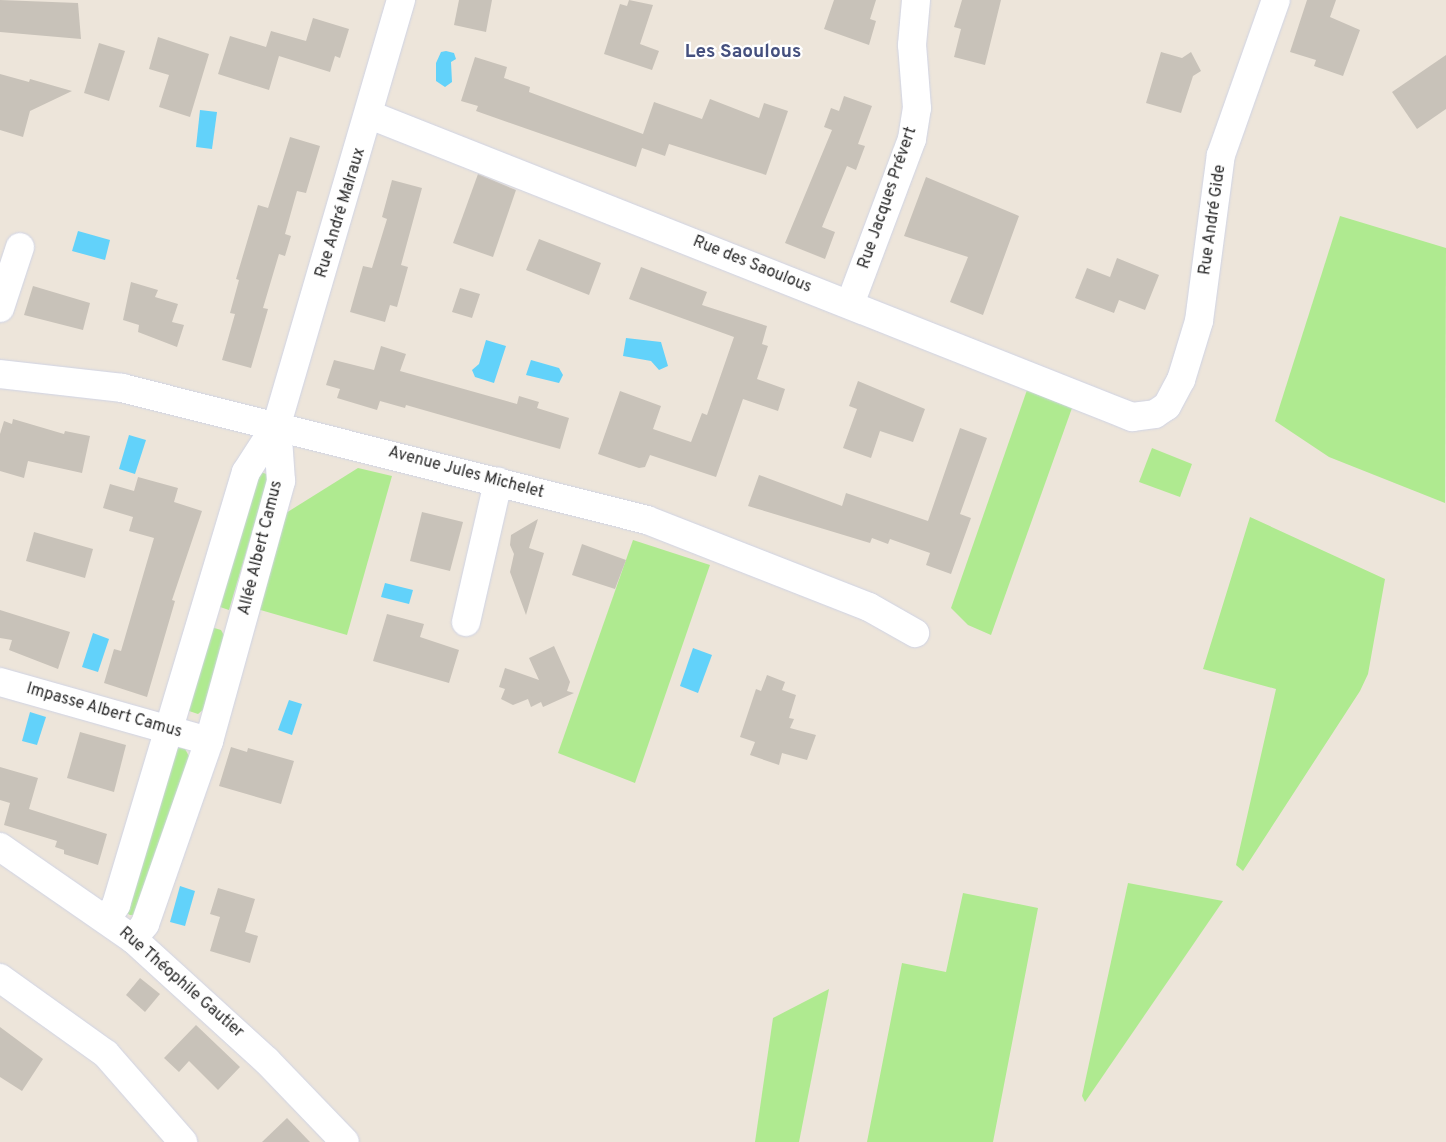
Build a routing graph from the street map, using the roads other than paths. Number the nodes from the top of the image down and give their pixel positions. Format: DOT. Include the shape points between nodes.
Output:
graph roads {
  1 [pos="401,0"];
  2 [pos="916,0"];
  3 [pos="1276,0"];
  4 [pos="370,115"];
  5 [pos="20,247"];
  6 [pos="850,304"];
  7 [pos="0,308"];
  8 [pos="0,374"];
  9 [pos="1132,417"];
  10 [pos="277,424"];
  11 [pos="498,482"];
  12 [pos="203,615"];
  13 [pos="466,622"];
  14 [pos="241,623"];
  15 [pos="915,633"];
  16 [pos="0,682"];
  17 [pos="169,729"];
  18 [pos="209,741"];
  19 [pos="0,847"];
  20 [pos="107,919"];
  21 [pos="134,939"];
  22 [pos="0,978"];
  23 [pos="183,1142"];
  24 [pos="344,1142"];
  1 -- 4 [label="street, Rue André Malraux"];
  2 -- 6 [label="street, Rue Jacques Prévert" via="912,45 917,108 912,139"];
  3 -- 9 [label="street, Rue André Gide" via="1221,155 1199,321 1181,380 1167,406 1155,414"];
  4 -- 6 [label="street, Rue des Saoulous"];
  4 -- 10 [label="street, Rue André Malraux"];
  5 -- 7 [label="street"];
  6 -- 9 [label="street, Rue des Saoulous"];
  8 -- 10 [label="street, Avenue Jules Michelet" via="122,388"];
  10 -- 11 [label="street, Avenue Jules Michelet"];
  10 -- 12 [label="street, Allée Albert Camus" via="246,472"];
  10 -- 14 [label="street, Allée Albert Camus" via="280,481"];
  11 -- 13 [label="street"];
  11 -- 15 [label="street, Avenue Jules Michelet" via="648,520 869,608"];
  12 -- 14 [label="street"];
  12 -- 17 [label="street, Allée Albert Camus"];
  14 -- 18 [label="street, Allée Albert Camus"];
  16 -- 17 [label="street, Impasse Albert Camus"];
  17 -- 18 [label="street, Impasse Albert Camus"];
  17 -- 20 [label="street, Allée Albert Camus" via="116,905"];
  18 -- 21 [label="street, Allée Albert Camus" via="145,924"];
  19 -- 20 [label="street, Rue Théophile Gautier"];
  20 -- 21 [label="street, Rue Théophile Gautier"];
  21 -- 24 [label="street, Rue Théophile Gautier" via="239,1034"];
  22 -- 23 [label="street" via="106,1054"];
}
